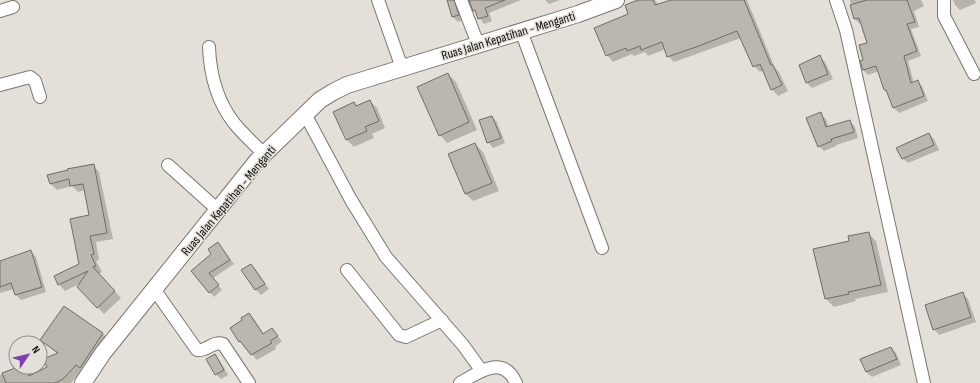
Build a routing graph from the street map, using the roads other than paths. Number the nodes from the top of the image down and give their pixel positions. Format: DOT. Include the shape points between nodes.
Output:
graph roads {
  1 [pos="378,0"];
  2 [pos="461,0"];
  3 [pos="616,0"];
  4 [pos="836,0"];
  5 [pos="944,0"];
  6 [pos="13,7"];
  7 [pos="0,11"];
  8 [pos="521,31"];
  9 [pos="478,44"];
  10 [pos="209,47"];
  11 [pos="402,68"];
  12 [pos="974,74"];
  13 [pos="0,85"];
  14 [pos="40,97"];
  15 [pos="305,114"];
  16 [pos="264,154"];
  17 [pos="168,165"];
  18 [pos="218,210"];
  19 [pos="602,248"];
  20 [pos="348,270"];
  21 [pos="154,289"];
  22 [pos="442,320"];
  23 [pos="481,370"];
  24 [pos="83,383"];
  25 [pos="249,383"];
  26 [pos="460,383"];
  27 [pos="516,383"];
  28 [pos="924,383"];
  1 -- 11 [label="street"];
  2 -- 9 [label="street"];
  3 -- 8 [label="main road, Ruas Jalan Kepatihan - Menganti"];
  4 -- 28 [label="street" via="846,30"];
  5 -- 12 [label="street" via="944,16"];
  6 -- 7 [label="street"];
  8 -- 9 [label="main road, Ruas Jalan Kepatihan - Menganti"];
  8 -- 19 [label="street"];
  9 -- 11 [label="main road, Ruas Jalan Kepatihan - Menganti"];
  10 -- 16 [label="street" via="210,64 218,96 224,108"];
  11 -- 15 [label="main road, Ruas Jalan Kepatihan - Menganti" via="347,85 320,100"];
  13 -- 14 [label="street" via="30,77 35,81"];
  15 -- 16 [label="main road, Ruas Jalan Kepatihan - Menganti"];
  15 -- 22 [label="street" via="386,256"];
  16 -- 18 [label="main road, Ruas Jalan Kepatihan - Menganti"];
  17 -- 18 [label="street"];
  18 -- 21 [label="main road, Ruas Jalan Kepatihan - Menganti"];
  20 -- 22 [label="street" via="399,335 406,337"];
  21 -- 24 [label="main road, Ruas Jalan Kepatihan - Menganti" via="103,353"];
  21 -- 25 [label="street" via="197,350 202,351 218,343 223,344"];
  22 -- 23 [label="street"];
  23 -- 26 [label="street"];
  23 -- 27 [label="street" via="501,366"];
}
